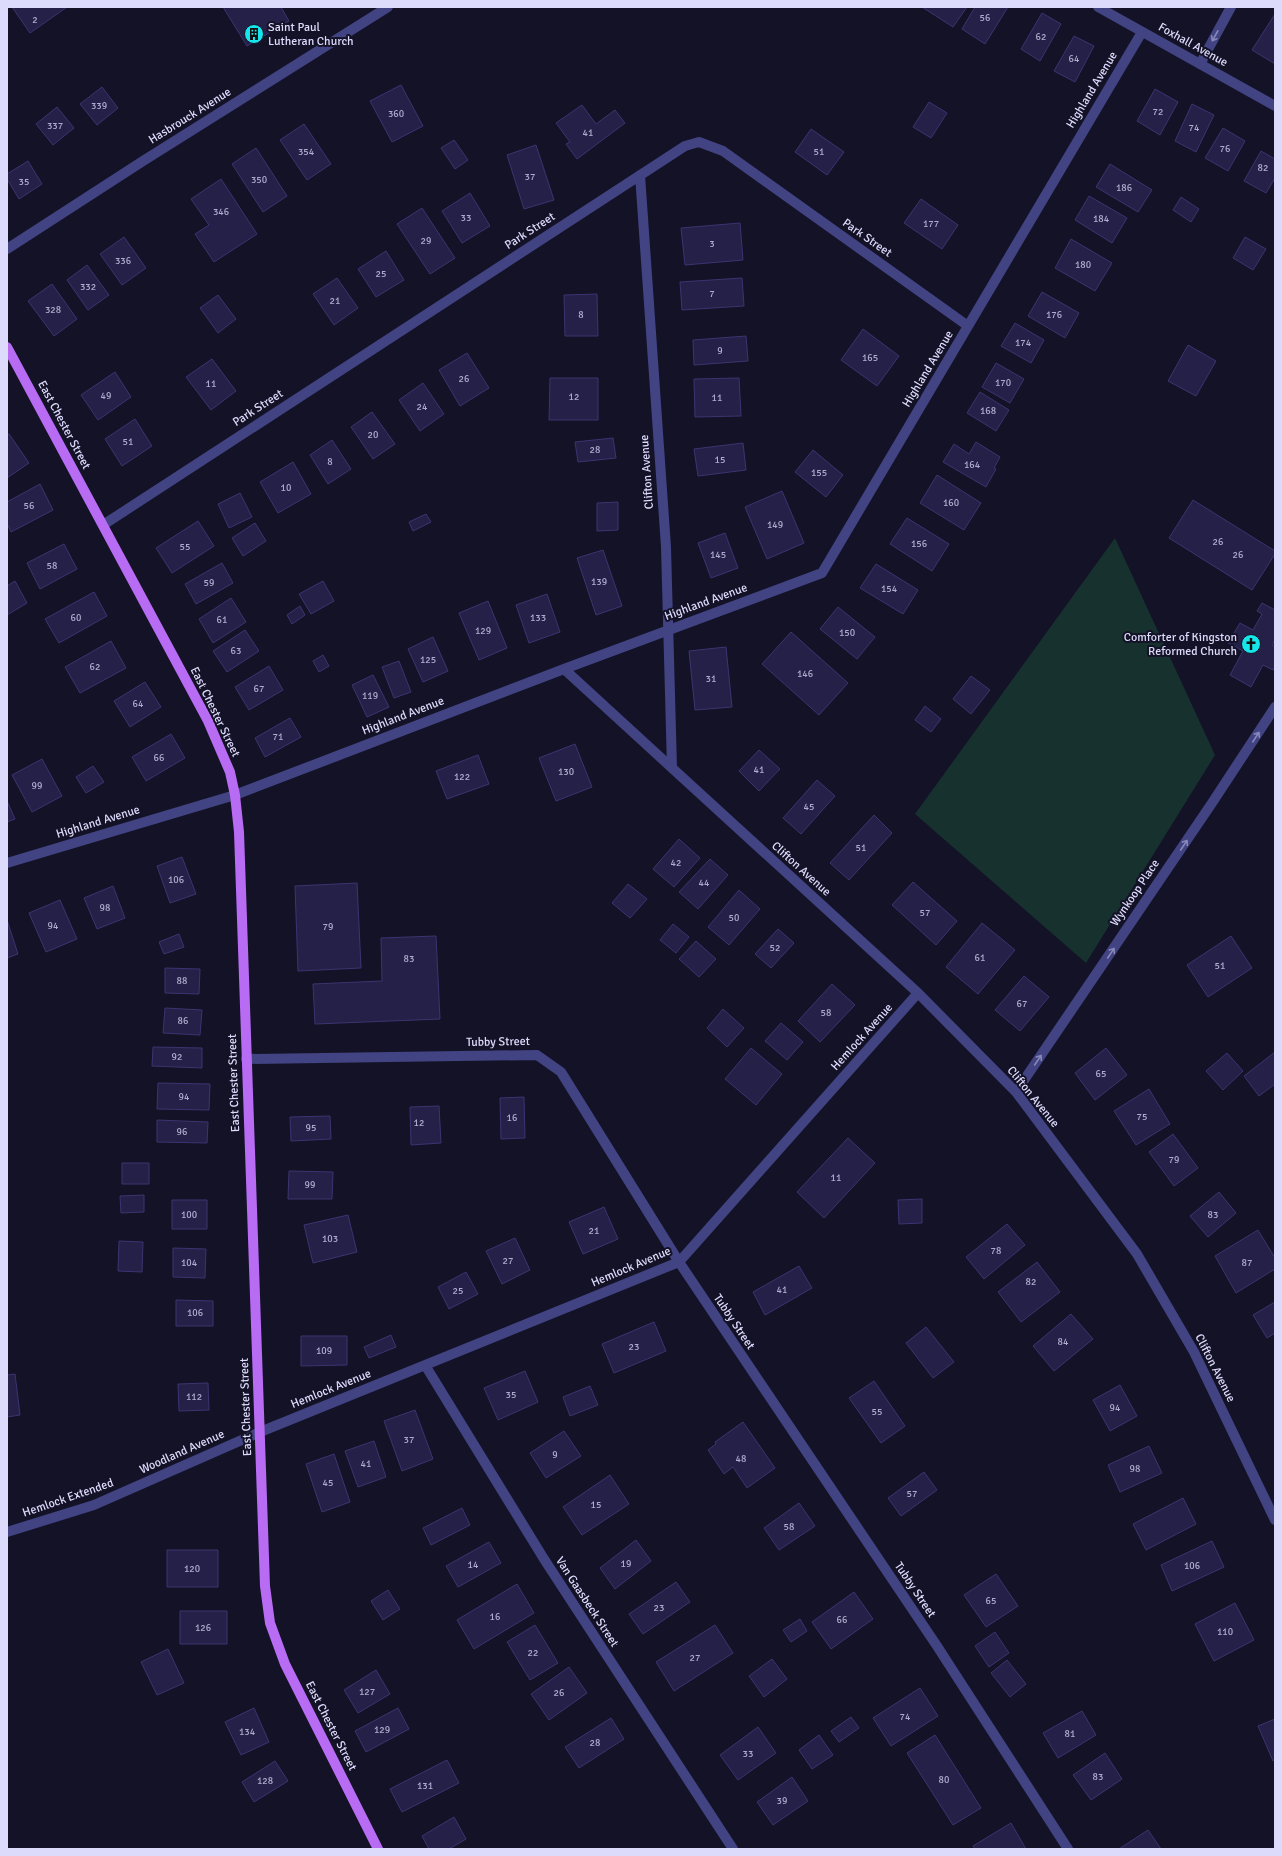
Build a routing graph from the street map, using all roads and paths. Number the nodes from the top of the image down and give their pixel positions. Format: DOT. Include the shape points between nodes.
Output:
graph roads {
  1 [pos="388,7"];
  2 [pos="1098,7"];
  3 [pos="1231,7"];
  4 [pos="1142,32"];
  5 [pos="1200,64"];
  6 [pos="1275,106"];
  7 [pos="640,175"];
  8 [pos="7,249"];
  9 [pos="968,326"];
  10 [pos="7,347"];
  11 [pos="103,525"];
  12 [pos="668,630"];
  13 [pos="564,669"];
  14 [pos="1275,707"];
  15 [pos="672,768"];
  16 [pos="235,795"];
  17 [pos="7,863"];
  18 [pos="918,993"];
  19 [pos="246,1059"];
  20 [pos="1016,1092"];
  21 [pos="679,1262"];
  22 [pos="425,1365"];
  23 [pos="260,1432"];
  24 [pos="137,1487"];
  25 [pos="1275,1520"];
  26 [pos="7,1532"];
  27 [pos="378,1849"];
  28 [pos="733,1849"];
  29 [pos="1068,1849"];
  1 -- 8 [label="street, Hasbrouck Avenue"];
  2 -- 4 [label="street, Foxhall Avenue"];
  3 -- 5 [label="street, one-way"];
  4 -- 5 [label="street, Foxhall Avenue"];
  4 -- 9 [label="street, Highland Avenue"];
  5 -- 6 [label="street, Foxhall Avenue"];
  7 -- 9 [label="street, Park Street" via="685,146 699,142 722,151"];
  7 -- 11 [label="street, Park Street"];
  7 -- 12 [label="street, Clifton Avenue" via="666,547"];
  9 -- 12 [label="street, Highland Avenue" via="822,573"];
  10 -- 11 [label="main road, East Chester Street"];
  11 -- 16 [label="main road, East Chester Street" via="208,721 230,772"];
  12 -- 13 [label="street, Highland Avenue"];
  12 -- 15 [label="street, Clifton Avenue"];
  13 -- 15 [label="street, Clifton Avenue"];
  13 -- 16 [label="street, Highland Avenue"];
  20 -- 14 [label="street, Wynkoop Place, one-way"];
  15 -- 18 [label="street, Clifton Avenue"];
  16 -- 17 [label="street, Highland Avenue"];
  16 -- 19 [label="main road, East Chester Street" via="239,832"];
  18 -- 20 [label="street, Clifton Avenue"];
  18 -- 21 [label="street, Hemlock Avenue"];
  19 -- 21 [label="street, Tubby Street" via="537,1055 561,1072"];
  19 -- 23 [label="main road, East Chester Street"];
  20 -- 25 [label="street, Clifton Avenue" via="1137,1254 1194,1352"];
  21 -- 22 [label="street, Hemlock Avenue"];
  21 -- 29 [label="street, Tubby Street" via="937,1646"];
  22 -- 23 [label="street, Hemlock Avenue"];
  22 -- 28 [label="street, Van Gaasbeck Street" via="544,1560"];
  23 -- 24 [label="street, Woodland Avenue"];
  23 -- 27 [label="main road, East Chester Street" via="265,1586 270,1623 285,1664"];
  24 -- 26 [label="street, Hemlock Extended" via="94,1505"];
}
